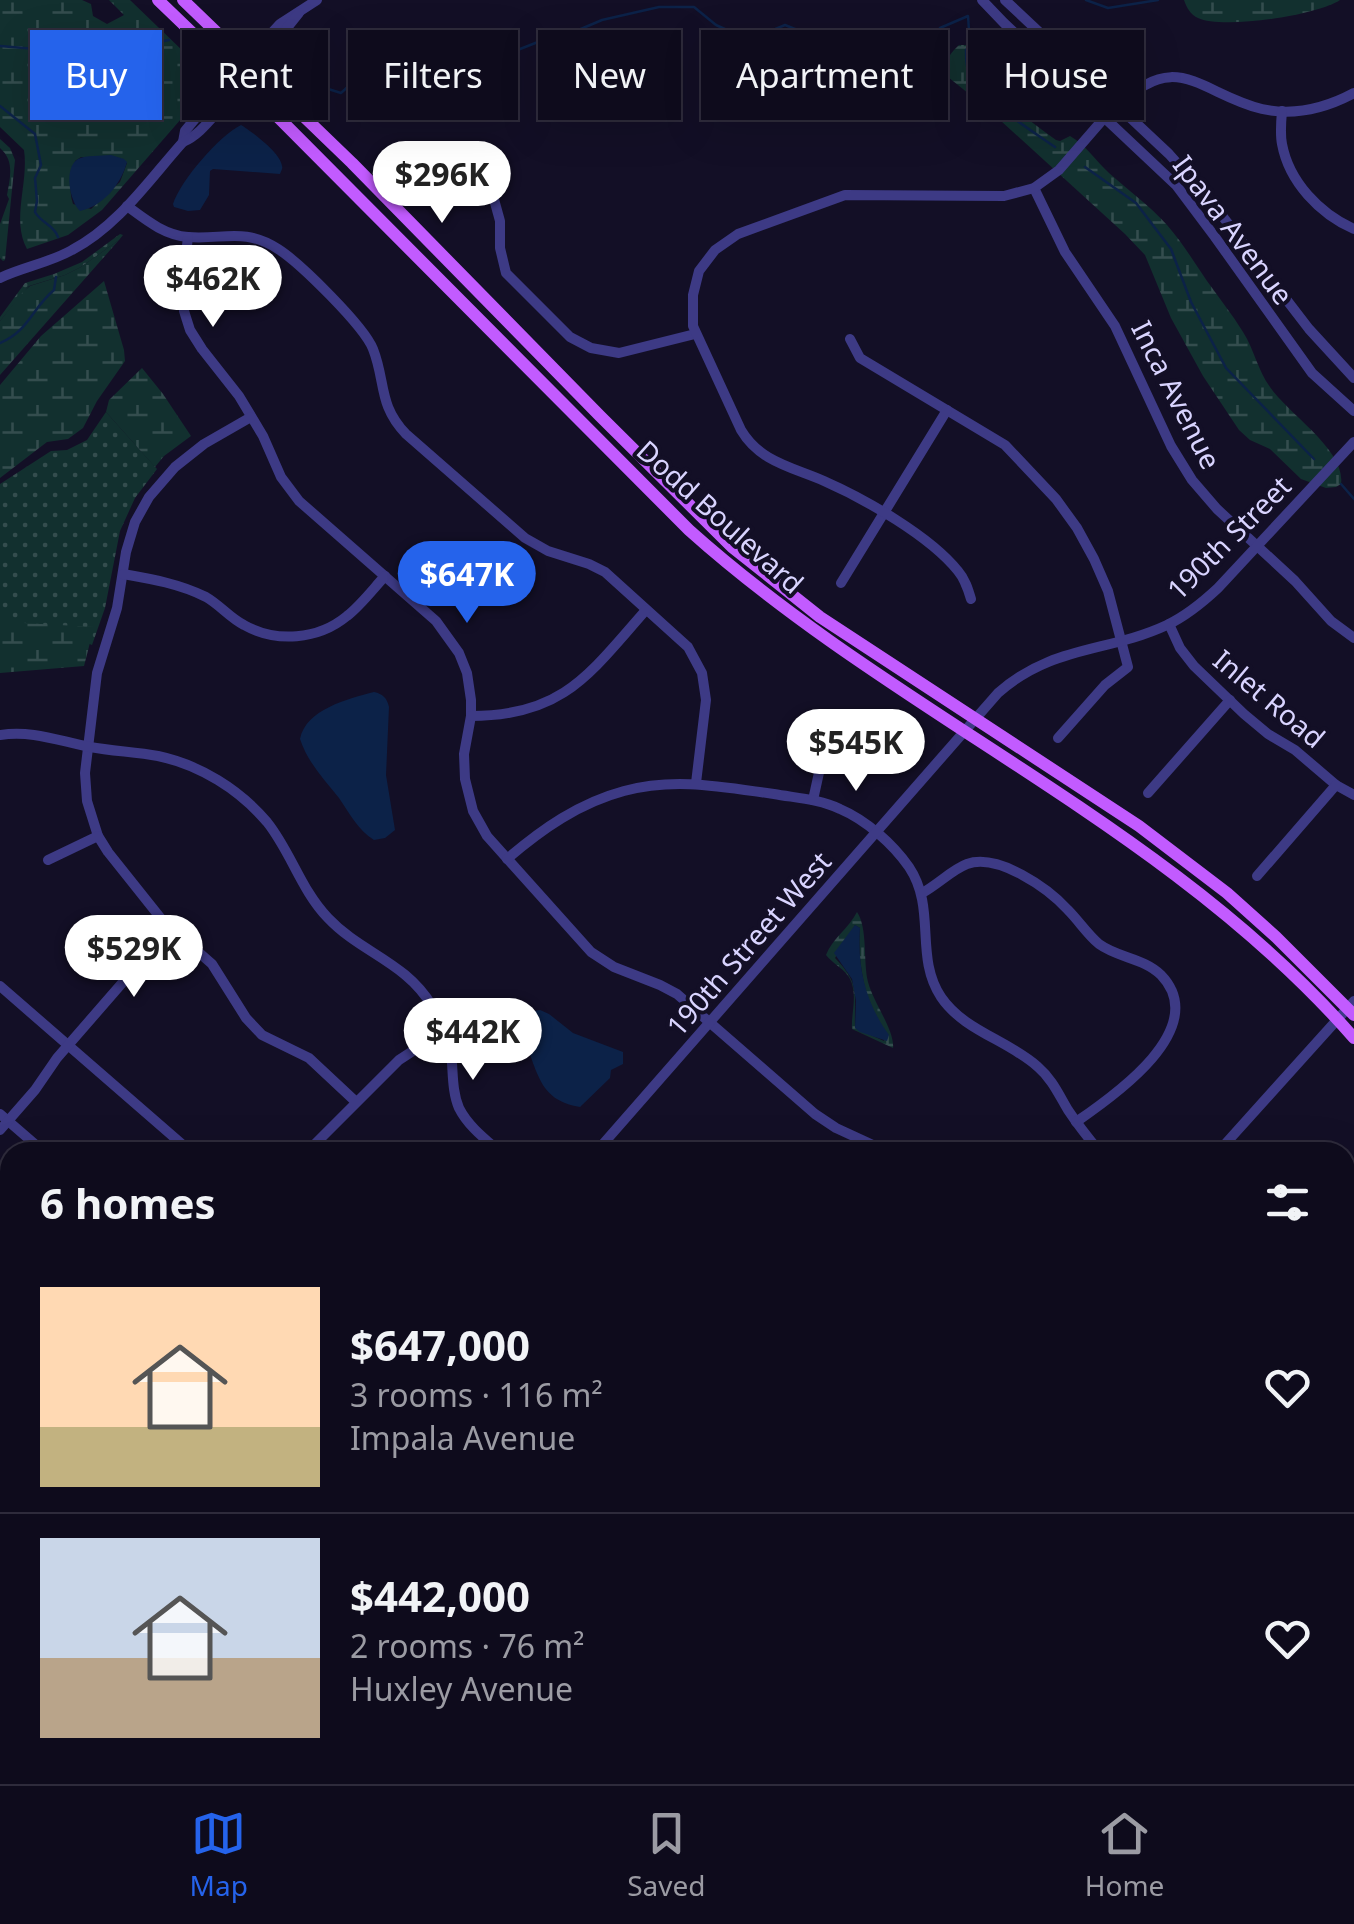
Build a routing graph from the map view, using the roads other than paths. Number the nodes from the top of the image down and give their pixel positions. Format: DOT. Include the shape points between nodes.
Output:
graph roads {
  1 [pos="158,0"];
  2 [pos="168,0"];
  3 [pos="183,0"];
  4 [pos="317,0"];
  5 [pos="982,0"];
  6 [pos="1005,0"];
  7 [pos="300,12"];
  8 [pos="189,30"];
  9 [pos="200,30"];
  10 [pos="214,30"];
  11 [pos="274,30"];
  12 [pos="285,30"];
  13 [pos="1012,30"];
  14 [pos="1037,30"];
  15 [pos="1144,85"];
  16 [pos="1354,92"];
  17 [pos="1282,111"];
  18 [pos="194,120"];
  19 [pos="210,120"];
  20 [pos="281,120"];
  21 [pos="297,120"];
  22 [pos="307,120"];
  23 [pos="1102,120"];
  24 [pos="1108,120"];
  25 [pos="1132,120"];
  26 [pos="183,142"];
  27 [pos="352,164"];
  28 [pos="1034,188"];
  29 [pos="492,192"];
  30 [pos="127,206"];
  31 [pos="1354,229"];
  32 [pos="188,237"];
  33 [pos="0,278"];
  34 [pos="695,334"];
  35 [pos="850,339"];
  36 [pos="1354,378"];
  37 [pos="947,410"];
  38 [pos="1354,411"];
  39 [pos="252,417"];
  40 [pos="1354,442"];
  41 [pos="884,514"];
  42 [pos="1257,546"];
  43 [pos="123,574"];
  44 [pos="385,576"];
  45 [pos="841,583"];
  46 [pos="971,599"];
  47 [pos="646,610"];
  48 [pos="1169,624"];
  49 [pos="1354,638"];
  50 [pos="1119,640"];
  51 [pos="1230,700"];
  52 [pos="471,716"];
  53 [pos="975,719"];
  54 [pos="837,720"];
  55 [pos="964,732"];
  56 [pos="0,735"];
  57 [pos="1058,738"];
  58 [pos="88,746"];
  59 [pos="696,783"];
  60 [pos="1336,786"];
  61 [pos="1148,794"];
  62 [pos="1354,795"];
  63 [pos="813,800"];
  64 [pos="876,834"];
  65 [pos="98,836"];
  66 [pos="508,859"];
  67 [pos="48,860"];
  68 [pos="1257,876"];
  69 [pos="922,892"];
  70 [pos="170,928"];
  71 [pos="0,986"];
  72 [pos="1352,1008"];
  73 [pos="1337,1020"];
  74 [pos="710,1023"];
  75 [pos="446,1037"];
  76 [pos="1354,1038"];
  77 [pos="68,1046"];
  78 [pos="356,1101"];
  79 [pos="3,1121"];
  80 [pos="1076,1122"];
  81 [pos="486,1141"];
  82 [pos="31,1142"];
  83 [pos="179,1142"];
  84 [pos="317,1142"];
  85 [pos="605,1142"];
  86 [pos="866,1142"];
  87 [pos="1092,1142"];
  88 [pos="1227,1142"];
  1 -- 8 [label="main road, Dodd Boulevard"];
  2 -- 9 [label="main road"];
  3 -- 10 [label="main road, Dodd Boulevard"];
  4 -- 7 [label="street"];
  5 -- 13 [label="street, Ipava Avenue"];
  6 -- 14 [label="street, Ipava Avenue"];
  7 -- 11 [label="street"];
  7 -- 12 [label="street"];
  15 -- 17 [label="street" via="1191,78 1243,103"];
  16 -- 17 [label="street" via="1322,106"];
  17 -- 31 [label="street" via="1282,144 1294,176 1328,216"];
  18 -- 26 [label="street"];
  19 -- 26 [label="street"];
  20 -- 55 [label="main road, Dodd Boulevard" via="714,553"];
  21 -- 27 [label="main road"];
  22 -- 27 [label="main road, Dodd Boulevard"];
  23 -- 28 [label="street"];
  24 -- 38 [label="street, Ipava Avenue" via="1177,187 1312,374"];
  25 -- 36 [label="street, Ipava Avenue" via="1184,171"];
  26 -- 30 [label="street"];
  27 -- 53 [label="main road, Dodd Boulevard" via="732,547 820,617"];
  28 -- 34 [label="street" via="1004,196 845,196 738,234 698,271"];
  28 -- 42 [label="street, Inca Avenue" via="1065,252 1115,326 1190,479"];
  29 -- 34 [label="street" via="506,273 570,337 619,353"];
  30 -- 32 [label="street" via="153,226"];
  30 -- 33 [label="street" via="76,248"];
  32 -- 39 [label="street" via="182,288 188,326"];
  32 -- 47 [label="street" via="250,237 289,257 363,330 386,403 406,434 524,538 605,572"];
  34 -- 41 [label="street" via="759,453"];
  35 -- 37 [label="street" via="860,358"];
  37 -- 41 [label="street"];
  37 -- 50 [label="street" via="1005,445 1056,499 1094,559"];
  39 -- 43 [label="street" via="192,453 155,488 132,531"];
  39 -- 44 [label="street" via="291,492"];
  40 -- 42 [label="street, 190th Street"];
  41 -- 45 [label="street"];
  41 -- 46 [label="street" via="950,563"];
  42 -- 48 [label="street, 190th Street" via="1207,599"];
  42 -- 49 [label="street, Inca Avenue"];
  43 -- 44 [label="street" via="188,590 248,628 284,637 335,624"];
  43 -- 58 [label="street" via="98,666"];
  44 -- 52 [label="street" via="453,641 467,672"];
  47 -- 52 [label="street" via="586,678 563,694 516,713"];
  47 -- 59 [label="street" via="688,647 702,673 706,710"];
  48 -- 50 [label="street, 190th Street"];
  48 -- 51 [label="street, Inlet Road" via="1187,658"];
  50 -- 53 [label="street, 190th Street" via="1036,666"];
  50 -- 57 [label="street" via="1128,666"];
  51 -- 60 [label="street, Inlet Road"];
  51 -- 61 [label="street"];
  52 -- 66 [label="street" via="467,792 483,830"];
  53 -- 55 [label="street, 190th Street West"];
  53 -- 72 [label="main road, Dodd Boulevard" via="1139,826 1223,890"];
  54 -- 63 [label="street"];
  55 -- 64 [label="street, 190th Street West"];
  55 -- 73 [label="main road, Dodd Boulevard" via="1180,877"];
  56 -- 58 [label="street" via="35,734"];
  58 -- 65 [label="street" via="86,791"];
  58 -- 75 [label="street" via="184,764 240,796 276,835 320,910 411,978"];
  59 -- 63 [label="street"];
  59 -- 66 [label="street" via="602,798 551,824"];
  60 -- 62 [label="street, Inlet Road"];
  60 -- 68 [label="street"];
  63 -- 64 [label="street" via="845,811"];
  64 -- 69 [label="street" via="904,861"];
  64 -- 74 [label="street, 190th Street West"];
  65 -- 67 [label="street"];
  65 -- 70 [label="street"];
  66 -- 74 [label="street" via="592,952 677,994"];
  69 -- 80 [label="street" via="926,958 940,996 967,1023 1038,1067"];
  69 -- 80 [label="street" via="966,864 1002,865 1062,904 1104,948 1148,966 1166,982 1175,1007 1166,1040 1124,1088"];
  70 -- 77 [label="street"];
  70 -- 78 [label="street" via="212,964 262,1035 308,1058"];
  71 -- 77 [label="street"];
  72 -- 73 [label="street"];
  73 -- 76 [label="main road, Dodd Boulevard"];
  73 -- 88 [label="street"];
  74 -- 85 [label="street, 190th Street West"];
  74 -- 86 [label="street" via="815,1114"];
  75 -- 78 [label="street" via="405,1054"];
  75 -- 81 [label="street" via="458,1104"];
  77 -- 79 [label="street"];
  77 -- 83 [label="street"];
  78 -- 84 [label="street"];
  79 -- 82 [label="street"];
  80 -- 87 [label="street"];
}
